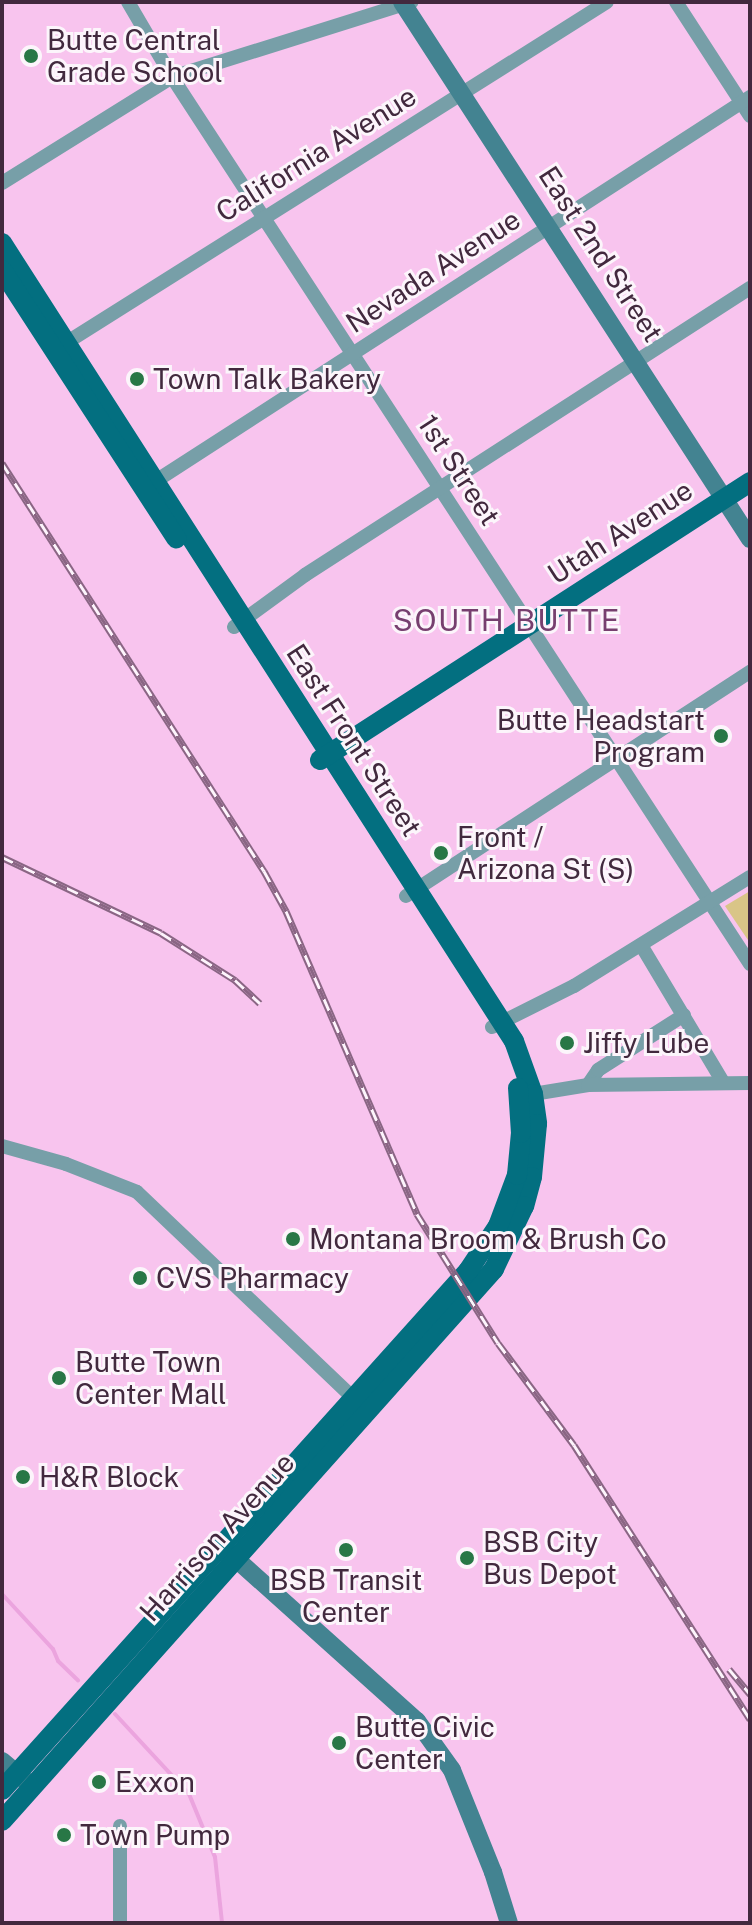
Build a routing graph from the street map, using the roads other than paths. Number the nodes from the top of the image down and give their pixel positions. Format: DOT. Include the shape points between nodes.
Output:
graph roads {
  1 [pos="128,2"];
  2 [pos="607,2"];
  3 [pos="676,2"];
  4 [pos="406,3"];
  5 [pos="172,77"];
  6 [pos="462,91"];
  7 [pos="747,105"];
  8 [pos="2,183"];
  9 [pos="266,217"];
  10 [pos="549,226"];
  11 [pos="2,243"];
  12 [pos="2,270"];
  13 [pos="750,288"];
  14 [pos="60,346"];
  15 [pos="353,354"];
  16 [pos="635,360"];
  17 [pos="750,482"];
  18 [pos="150,484"];
  19 [pos="441,489"];
  20 [pos="725,496"];
  21 [pos="750,539"];
  22 [pos="239,624"];
  23 [pos="529,625"];
  24 [pos="750,672"];
  25 [pos="324,757"];
  26 [pos="615,759"];
  27 [pos="750,877"];
  28 [pos="412,892"];
  29 [pos="709,903"];
  30 [pos="641,945"];
  31 [pos="750,964"];
  32 [pos="684,1015"];
  33 [pos="497,1024"];
  34 [pos="723,1082"];
  35 [pos="750,1083"];
  36 [pos="588,1085"];
  37 [pos="527,1095"];
  38 [pos="2,1146"];
  39 [pos="472,1281"];
  40 [pos="452,1289"];
  41 [pos="417,1359"];
  42 [pos="352,1397"];
  43 [pos="368,1412"];
  44 [pos="228,1552"];
  45 [pos="17,1774"];
  46 [pos="2,1790"];
  47 [pos="2,1821"];
  48 [pos="120,1826"];
  49 [pos="120,1923"];
  50 [pos="509,1923"];
  1 -- 5 [label="street, 1st Street"];
  2 -- 6 [label="street, California Avenue"];
  3 -- 7 [label="street"];
  4 -- 5 [label="street"];
  4 -- 6 [label="street, East 2nd Street"];
  5 -- 8 [label="street"];
  5 -- 9 [label="street, 1st Street"];
  6 -- 9 [label="street, California Avenue"];
  6 -- 10 [label="street, East 2nd Street"];
  7 -- 10 [label="street, Nevada Avenue"];
  9 -- 14 [label="street, California Avenue"];
  9 -- 15 [label="street, 1st Street"];
  10 -- 15 [label="street, Nevada Avenue"];
  10 -- 16 [label="street, East 2nd Street"];
  11 -- 14 [label="main road, East Front Street"];
  12 -- 14 [label="main road, East Front Street"];
  13 -- 16 [label="street"];
  14 -- 18 [label="main road, East Front Street"];
  15 -- 18 [label="street, Nevada Avenue"];
  15 -- 19 [label="street, 1st Street"];
  16 -- 19 [label="street"];
  16 -- 20 [label="street, East 2nd Street"];
  17 -- 20 [label="main road, Utah Avenue"];
  18 -- 22 [label="main road, East Front Street"];
  19 -- 22 [label="street" via="305,575"];
  19 -- 23 [label="street, 1st Street"];
  20 -- 21 [label="street, East 2nd Street"];
  20 -- 23 [label="main road, Utah Avenue"];
  22 -- 25 [label="main road, East Front Street"];
  23 -- 25 [label="main road, Utah Avenue"];
  23 -- 26 [label="street, 1st Street"];
  24 -- 26 [label="street"];
  25 -- 28 [label="main road, East Front Street"];
  26 -- 28 [label="street"];
  26 -- 29 [label="street, 1st Street"];
  27 -- 29 [label="street"];
  28 -- 33 [label="main road, East Front Street"];
  29 -- 30 [label="street"];
  29 -- 31 [label="street, 1st Street"];
  30 -- 32 [label="street"];
  30 -- 33 [label="street"];
  32 -- 34 [label="street"];
  32 -- 36 [label="street" via="598,1070"];
  33 -- 37 [label="main road, East Front Street" via="514,1041"];
  34 -- 35 [label="street"];
  34 -- 36 [label="street"];
  36 -- 37 [label="street"];
  37 -- 39 [label="main road, East Front Street" via="537,1124 532,1177 494,1269"];
  38 -- 42 [label="street" via="137,1192"];
  39 -- 40 [label="main road, Harrison Avenue"];
  39 -- 41 [label="main road, Harrison Avenue"];
  40 -- 41 [label="main road" via="414,1343"];
  40 -- 42 [label="main road, Harrison Avenue"];
  41 -- 43 [label="main road, Harrison Avenue"];
  42 -- 43 [label="street"];
  42 -- 44 [label="main road, Harrison Avenue"];
  43 -- 44 [label="main road, Harrison Avenue"];
  44 -- 45 [label="main road, Harrison Avenue"];
  44 -- 50 [label="street" via="417,1721 452,1770"];
  45 -- 46 [label="main road, Harrison Avenue"];
  45 -- 47 [label="main road, Harrison Avenue"];
  48 -- 49 [label="street"];
}
